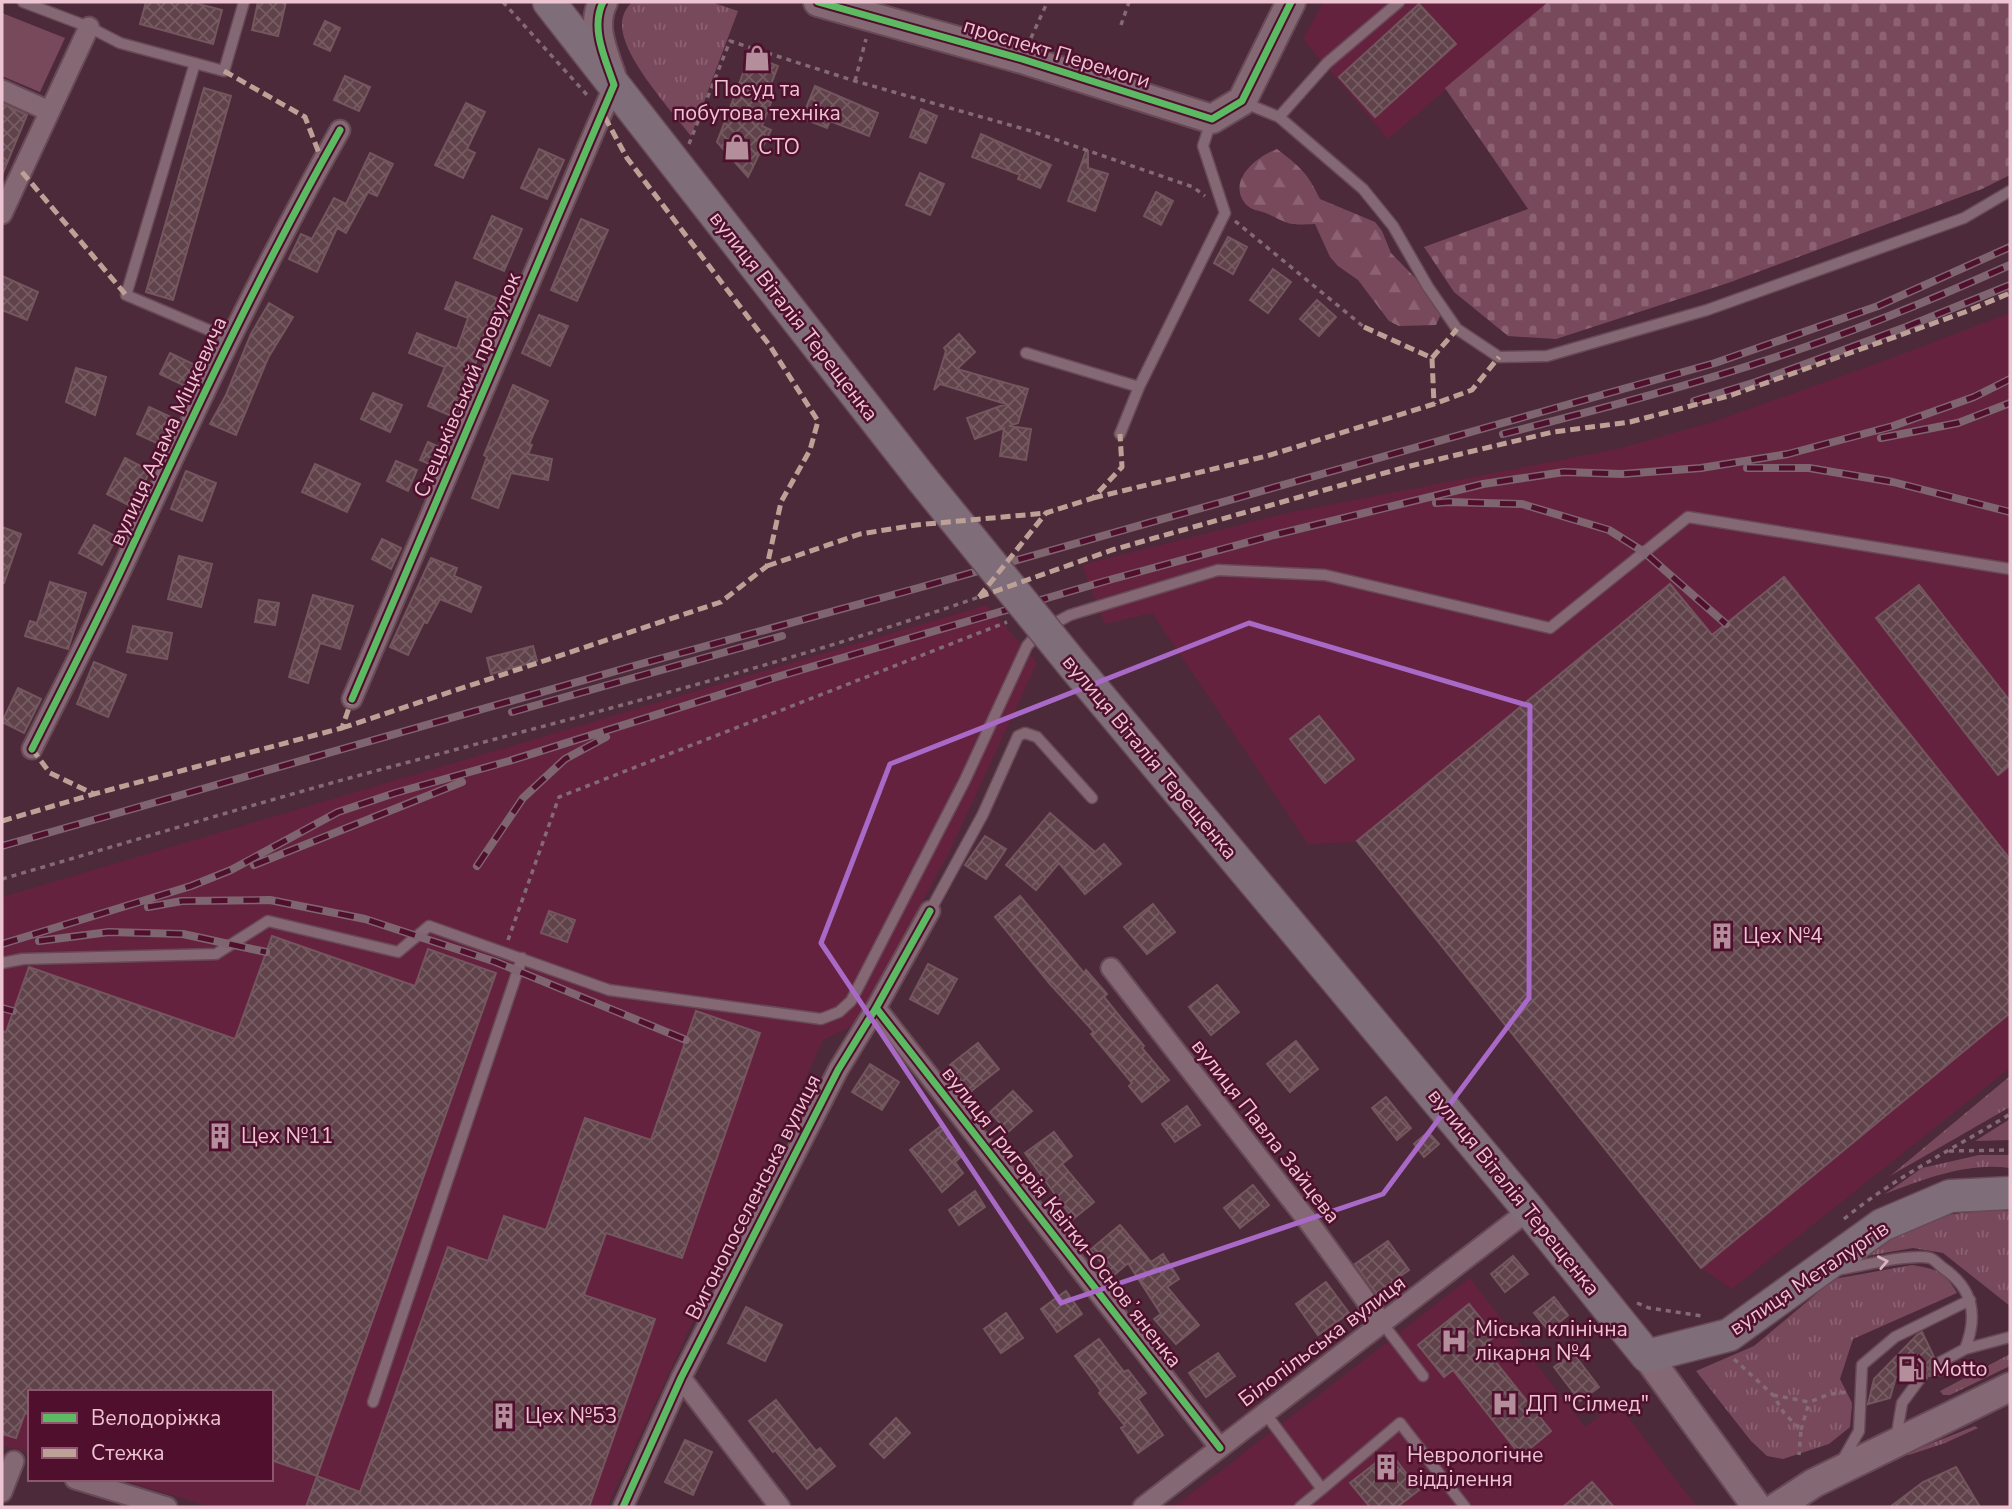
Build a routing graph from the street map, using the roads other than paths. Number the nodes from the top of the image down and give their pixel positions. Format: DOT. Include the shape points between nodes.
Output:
graph roads {
  1 [pos="23,2"];
  2 [pos="244,2"];
  3 [pos="549,2"];
  4 [pos="603,2"];
  5 [pos="818,2"];
  6 [pos="1291,2"];
  7 [pos="1399,2"];
  8 [pos="89,27"];
  9 [pos="195,63"];
  10 [pos="614,85"];
  11 [pos="2,90"];
  12 [pos="1241,101"];
  13 [pos="49,111"];
  14 [pos="1279,117"];
  15 [pos="1212,118"];
  16 [pos="340,130"];
  17 [pos="2010,191"];
  18 [pos="2,214"];
  19 [pos="230,339"];
  20 [pos="1026,353"];
  21 [pos="1139,387"];
  22 [pos="1120,435"];
  23 [pos="2010,569"];
  24 [pos="352,699"];
  25 [pos="32,750"];
  26 [pos="1092,798"];
  27 [pos="930,911"];
  28 [pos="522,958"];
  29 [pos="2,963"];
  30 [pos="1111,968"];
  31 [pos="876,1009"];
  32 [pos="2010,1193"];
  33 [pos="1529,1210"];
  34 [pos="1815,1273"];
  35 [pos="1970,1300"];
  36 [pos="1383,1324"];
  37 [pos="2010,1337"];
  38 [pos="1965,1349"];
  39 [pos="1647,1356"];
  40 [pos="1937,1364"];
  41 [pos="1423,1376"];
  42 [pos="1922,1376"];
  43 [pos="681,1378"];
  44 [pos="2010,1387"];
  45 [pos="373,1402"];
  46 [pos="1265,1413"];
  47 [pos="1896,1442"];
  48 [pos="1220,1448"];
  49 [pos="15,1461"];
  50 [pos="1836,1472"];
  51 [pos="82,1481"];
  52 [pos="1322,1489"];
  53 [pos="2,1492"];
  54 [pos="167,1507"];
  55 [pos="623,1507"];
  56 [pos="780,1507"];
  57 [pos="1143,1507"];
  58 [pos="1300,1507"];
  59 [pos="1465,1507"];
  60 [pos="1757,1507"];
  61 [pos="1777,1507"];
  1 -- 8 [label="lane"];
  2 -- 9 [label="lane" via="225,71"];
  3 -- 10 [label="main road, вулиця Віталія Терещенка"];
  4 -- 10 [label="street" via="597,14 600,43"];
  5 -- 15 [label="street, проспект Перемоги"];
  6 -- 12 [label="street"];
  7 -- 14 [label="lane" via="1326,63"];
  8 -- 9 [label="lane" via="120,43"];
  8 -- 13 [label="street"];
  9 -- 19 [label="lane" via="126,295"];
  10 -- 24 [label="street, Стецьківський провулок"];
  10 -- 33 [label="main road, вулиця Віталія Терещенка, bridge" via="1074,666"];
  11 -- 13 [label="street"];
  12 -- 14 [label="lane"];
  12 -- 15 [label="street"];
  13 -- 18 [label="street"];
  14 -- 17 [label="lane" via="1363,189 1393,226 1457,329 1499,356 1547,356 1707,310 1964,218"];
  15 -- 21 [label="lane" via="1203,146 1225,213"];
  16 -- 19 [label="street, вулиця Адама Міцкевича"];
  19 -- 25 [label="street, вулиця Адама Міцкевича"];
  20 -- 21 [label="lane"];
  21 -- 22 [label="lane"];
  23 -- 28 [label="lane" via="1688,517 1550,628 1325,575 1219,570 1070,615 1040,631 1027,646 965,780 858,989 839,1012 821,1018 609,990"];
  26 -- 27 [label="lane" via="1037,737 1018,736 983,814"];
  27 -- 31 [label="street, Вигонопоселенська вулиця"];
  28 -- 29 [label="lane" via="429,926 398,952 268,921 216,954"];
  28 -- 45 [label="lane"];
  30 -- 36 [label="street, вулиця Павла Зайцева"];
  31 -- 43 [label="street, Вигонопоселенська вулиця" via="838,1070"];
  31 -- 48 [label="street, вулиця Григорія Квітки-Основʼяненка"];
  32 -- 34 [label="main road, вулиця Металургів" via="1950,1196 1882,1225"];
  33 -- 36 [label="street, Білопільська вулиця"];
  33 -- 39 [label="main road, вулиця Віталія Терещенка"];
  34 -- 35 [label="lane, one-way" via="1930,1258 1955,1276"];
  34 -- 39 [label="main road, вулиця Металургів" via="1729,1335"];
  35 -- 38 [label="lane" via="1972,1329"];
  35 -- 50 [label="lane" via="1895,1338 1862,1365 1859,1432"];
  36 -- 41 [label="lane"];
  36 -- 46 [label="street, Білопільська вулиця"];
  37 -- 38 [label="lane"];
  38 -- 40 [label="lane"];
  39 -- 60 [label="street, вулиця Віталія Терещенка"];
  42 -- 47 [label="lane" via="1902,1403"];
  43 -- 55 [label="street, Вигонопоселенська вулиця"];
  43 -- 56 [label="street"];
  44 -- 47 [label="street"];
  46 -- 48 [label="street, Білопільська вулиця"];
  46 -- 52 [label="lane"];
  47 -- 50 [label="street"];
  48 -- 57 [label="street, Білопільська вулиця"];
  49 -- 53 [label="street"];
  50 -- 61 [label="street"];
  51 -- 54 [label="street"];
  52 -- 58 [label="lane"];
  52 -- 59 [label="lane" via="1400,1423"];
}
